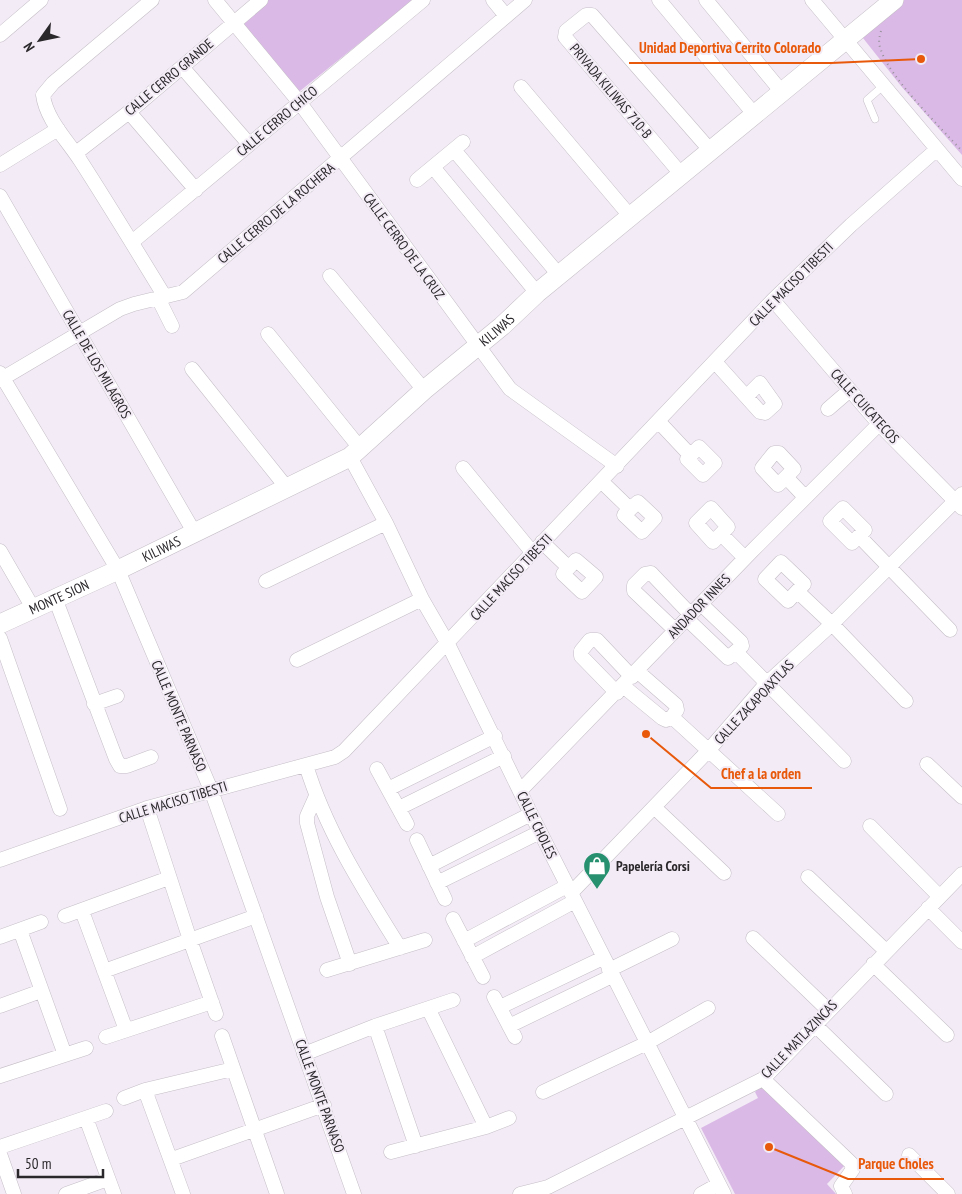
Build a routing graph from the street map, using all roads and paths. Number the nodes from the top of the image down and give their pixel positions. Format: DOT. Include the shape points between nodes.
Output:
graph roads {
  1 [pos="41,0"];
  2 [pos="152,0"];
  3 [pos="215,0"];
  4 [pos="261,0"];
  5 [pos="423,0"];
  6 [pos="493,0"];
  7 [pos="525,0"];
  8 [pos="660,0"];
  9 [pos="706,0"];
  10 [pos="812,0"];
  11 [pos="894,0"];
  12 [pos="506,16"];
  13 [pos="234,23"];
  14 [pos="882,28"];
  15 [pos="0,34"];
  16 [pos="845,40"];
  17 [pos="182,67"];
  18 [pos="883,86"];
  19 [pos="521,87"];
  20 [pos="781,91"];
  21 [pos="300,103"];
  22 [pos="129,112"];
  23 [pos="754,114"];
  24 [pos="875,119"];
  25 [pos="58,129"];
  26 [pos="248,144"];
  27 [pos="710,150"];
  28 [pos="936,150"];
  29 [pos="962,151"];
  30 [pos="76,153"];
  31 [pos="340,159"];
  32 [pos="0,165"];
  33 [pos="433,167"];
  34 [pos="681,174"];
  35 [pos="962,179"];
  36 [pos="417,180"];
  37 [pos="196,190"];
  38 [pos="0,196"];
  39 [pos="630,216"];
  40 [pos="132,242"];
  41 [pos="330,276"];
  42 [pos="559,276"];
  43 [pos="537,293"];
  44 [pos="161,298"];
  45 [pos="773,300"];
  46 [pos="172,326"];
  47 [pos="268,334"];
  48 [pos="80,335"];
  49 [pos="478,347"];
  50 [pos="715,362"];
  51 [pos="192,368"];
  52 [pos="1,377"];
  53 [pos="424,390"];
  54 [pos="850,390"];
  55 [pos="747,396"];
  56 [pos="828,409"];
  57 [pos="659,422"];
  58 [pos="879,424"];
  59 [pos="355,452"];
  60 [pos="690,454"];
  61 [pos="617,466"];
  62 [pos="463,468"];
  63 [pos="787,478"];
  64 [pos="601,481"];
  65 [pos="287,488"];
  66 [pos="805,497"];
  67 [pos="960,501"];
  68 [pos="630,509"];
  69 [pos="386,523"];
  70 [pos="194,532"];
  71 [pos="722,535"];
  72 [pos="860,536"];
  73 [pos="542,542"];
  74 [pos="0,551"];
  75 [pos="532,552"];
  76 [pos="745,558"];
  77 [pos="568,567"];
  78 [pos="889,567"];
  79 [pos="118,570"];
  80 [pos="266,581"];
  81 [pos="798,592"];
  82 [pos="55,598"];
  83 [pos="422,599"];
  84 [pos="701,604"];
  85 [pos="33,608"];
  86 [pos="689,617"];
  87 [pos="0,624"];
  88 [pos="832,624"];
  89 [pos="676,630"];
  90 [pos="950,630"];
  91 [pos="0,638"];
  92 [pos="448,644"];
  93 [pos="736,652"];
  94 [pos="297,660"];
  95 [pos="627,682"];
  96 [pos="766,684"];
  97 [pos="116,696"];
  98 [pos="906,701"];
  99 [pos="94,704"];
  100 [pos="672,717"];
  101 [pos="495,736"];
  102 [pos="708,751"];
  103 [pos="504,756"];
  104 [pos="151,757"];
  105 [pos="844,760"];
  106 [pos="927,764"];
  107 [pos="306,765"];
  108 [pos="377,769"];
  109 [pos="388,789"];
  110 [pos="211,790"];
  111 [pos="520,790"];
  112 [pos="316,796"];
  113 [pos="962,797"];
  114 [pos="654,807"];
  115 [pos="147,808"];
  116 [pos="399,808"];
  117 [pos="60,809"];
  118 [pos="531,814"];
  119 [pos="778,814"];
  120 [pos="407,824"];
  121 [pos="870,826"];
  122 [pos="540,832"];
  123 [pos="417,840"];
  124 [pos="0,860"];
  125 [pos="429,866"];
  126 [pos="724,873"];
  127 [pos="962,874"];
  128 [pos="808,877"];
  129 [pos="169,878"];
  130 [pos="437,883"];
  131 [pos="571,894"];
  132 [pos="939,896"];
  133 [pos="445,899"];
  134 [pos="928,908"];
  135 [pos="82,911"];
  136 [pos="65,916"];
  137 [pos="256,916"];
  138 [pos="453,919"];
  139 [pos="41,922"];
  140 [pos="20,930"];
  141 [pos="0,937"];
  142 [pos="753,938"];
  143 [pos="672,939"];
  144 [pos="190,940"];
  145 [pos="426,940"];
  146 [pos="464,941"];
  147 [pos="962,942"];
  148 [pos="400,948"];
  149 [pos="886,951"];
  150 [pos="472,957"];
  151 [pos="350,964"];
  152 [pos="873,964"];
  153 [pos="608,968"];
  154 [pos="327,970"];
  155 [pos="104,971"];
  156 [pos="483,977"];
  157 [pos="41,990"];
  158 [pos="453,1000"];
  159 [pos="0,1006"];
  160 [pos="708,1008"];
  161 [pos="429,1010"];
  162 [pos="828,1010"];
  163 [pos="814,1024"];
  164 [pos="375,1026"];
  165 [pos="126,1030"];
  166 [pos="946,1035"];
  167 [pos="222,1036"];
  168 [pos="106,1037"];
  169 [pos="647,1043"];
  170 [pos="86,1048"];
  171 [pos="304,1054"];
  172 [pos="65,1055"];
  173 [pos="233,1069"];
  174 [pos="0,1076"];
  175 [pos="763,1079"];
  176 [pos="146,1090"];
  177 [pos="543,1092"];
  178 [pos="886,1094"];
  179 [pos="124,1098"];
  180 [pos="324,1105"];
  181 [pos="106,1111"];
  182 [pos="86,1118"];
  183 [pos="509,1118"];
  184 [pos="685,1118"];
  185 [pos="486,1127"];
  186 [pos="254,1130"];
  187 [pos="416,1146"];
  188 [pos="0,1147"];
  189 [pos="391,1152"];
  190 [pos="0,1154"];
  191 [pos="909,1155"];
  192 [pos="172,1159"];
  193 [pos="108,1179"];
  194 [pos="721,1189"];
  195 [pos="272,1193"];
  196 [pos="14,1194"];
  197 [pos="66,1194"];
  198 [pos="114,1194"];
  199 [pos="183,1194"];
  200 [pos="354,1194"];
  201 [pos="520,1194"];
  202 [pos="701,1194"];
  203 [pos="845,1194"];
  204 [pos="948,1194"];
  1 -- 15 [label="street"];
  2 -- 25 [label="street" via="53,82 43,94 44,104"];
  3 -- 13 [label="street, CALLE CERRO DE LA CRUZ"];
  4 -- 13 [label="street, CALLE CERRO GRANDE"];
  5 -- 21 [label="street, CALLE CERRO CHICO"];
  6 -- 12 [label="street"];
  7 -- 12 [label="street, CALLE CERRO DE LA ROCHERA"];
  8 -- 23 [label="street"];
  9 -- 20 [label="street"];
  10 -- 16 [label="street"];
  11 -- 16 [label="street, KILIWAS"];
  12 -- 31 [label="street, CALLE CERRO DE LA ROCHERA"];
  13 -- 17 [label="street, CALLE CERRO GRANDE"];
  13 -- 21 [label="street, CALLE CERRO DE LA CRUZ"];
  14 -- 29 [label="path" via="881,50 892,70"];
  16 -- 18 [label="street"];
  16 -- 20 [label="street, KILIWAS"];
  17 -- 22 [label="street, CALLE CERRO GRANDE"];
  17 -- 26 [label="street"];
  18 -- 24 [label="lane" via="867,100"];
  18 -- 28 [label="street"];
  19 -- 39 [label="street"];
  20 -- 23 [label="street, KILIWAS"];
  21 -- 26 [label="street, CALLE CERRO CHICO"];
  21 -- 31 [label="street, CALLE CERRO DE LA CRUZ"];
  22 -- 30 [label="street, CALLE CERRO GRANDE"];
  22 -- 37 [label="street"];
  23 -- 27 [label="street, KILIWAS"];
  25 -- 30 [label="street"];
  25 -- 32 [label="street"];
  26 -- 37 [label="street, CALLE CERRO CHICO"];
  27 -- 34 [label="street, KILIWAS"];
  27 -- 34 [label="street, PRIVADA KILIWAS 710-B" via="592,15 586,15 566,30 565,37"];
  28 -- 35 [label="street"];
  28 -- 45 [label="street, CALLE MACISO TIBESTI"];
  30 -- 40 [label="street"];
  31 -- 44 [label="street, CALLE CERRO DE LA ROCHERA" via="183,292"];
  31 -- 49 [label="street, CALLE CERRO DE LA CRUZ"];
  33 -- 36 [label="street"];
  33 -- 42 [label="street" via="458,146"];
  33 -- 43 [label="street"];
  34 -- 39 [label="street, KILIWAS"];
  37 -- 40 [label="street, CALLE CERRO CHICO"];
  38 -- 48 [label="street, CALLE DE LOS MILAGROS"];
  39 -- 42 [label="street, KILIWAS"];
  40 -- 44 [label="street"];
  41 -- 53 [label="street"];
  42 -- 43 [label="street, KILIWAS"];
  43 -- 49 [label="street, KILIWAS"];
  44 -- 46 [label="street"];
  44 -- 48 [label="street, CALLE CERRO DE LA ROCHERA" via="120,309"];
  45 -- 50 [label="street, CALLE MACISO TIBESTI"];
  45 -- 54 [label="street, CALLE CUICATECOS"];
  47 -- 59 [label="street, CALLE CHOLES"];
  48 -- 52 [label="street, CALLE CERRO DE LA ROCHERA"];
  48 -- 70 [label="street, CALLE DE LOS MILAGROS"];
  49 -- 53 [label="street, KILIWAS"];
  49 -- 61 [label="street, CALLE CERRO DE LA CRUZ" via="516,395"];
  50 -- 55 [label="street"];
  50 -- 57 [label="street, CALLE MACISO TIBESTI"];
  51 -- 65 [label="street"];
  52 -- 79 [label="street, CALLE MONTE PARNASO"];
  53 -- 59 [label="street, KILIWAS"];
  54 -- 56 [label="street"];
  54 -- 58 [label="street, CALLE CUICATECOS"];
  57 -- 60 [label="street"];
  57 -- 61 [label="street, CALLE MACISO TIBESTI"];
  58 -- 66 [label="street, ANDADOR INNES"];
  58 -- 67 [label="street, CALLE CUICATECOS"];
  59 -- 65 [label="street, KILIWAS"];
  59 -- 69 [label="street, CALLE CHOLES"];
  61 -- 64 [label="street, CALLE MACISO TIBESTI"];
  62 -- 75 [label="street"];
  63 -- 66 [label="street"];
  64 -- 68 [label="street"];
  64 -- 73 [label="street, CALLE MACISO TIBESTI"];
  65 -- 70 [label="street, KILIWAS"];
  66 -- 76 [label="street, ANDADOR INNES"];
  67 -- 78 [label="street, CALLE ZACAPOAXTLAS"];
  69 -- 80 [label="street"];
  69 -- 83 [label="street, CALLE CHOLES"];
  70 -- 79 [label="street, KILIWAS"];
  71 -- 76 [label="street"];
  72 -- 78 [label="street"];
  73 -- 75 [label="street, CALLE MACISO TIBESTI"];
  73 -- 77 [label="street"];
  74 -- 85 [label="street"];
  75 -- 92 [label="street, CALLE MACISO TIBESTI"];
  76 -- 84 [label="street, ANDADOR INNES"];
  78 -- 88 [label="street, CALLE ZACAPOAXTLAS"];
  78 -- 90 [label="street"];
  79 -- 82 [label="street, MONTE SION"];
  79 -- 110 [label="street, CALLE MONTE PARNASO"];
  81 -- 88 [label="street"];
  82 -- 85 [label="street, MONTE SION"];
  82 -- 99 [label="street"];
  83 -- 92 [label="street, CALLE CHOLES"];
  83 -- 94 [label="street"];
  84 -- 86 [label="street, ANDADOR INNES"];
  84 -- 93 [label="street" via="741,642 742,646"];
  85 -- 87 [label="street, MONTE SION"];
  86 -- 89 [label="street, ANDADOR INNES"];
  86 -- 89 [label="street" via="651,573 645,574 634,585 634,591"];
  86 -- 93 [label="street" via="726,657 730,658"];
  88 -- 96 [label="street, CALLE ZACAPOAXTLAS"];
  88 -- 98 [label="street"];
  89 -- 95 [label="street, ANDADOR INNES"];
  91 -- 117 [label="street"];
  92 -- 101 [label="street, CALLE CHOLES"];
  92 -- 107 [label="street, CALLE MACISO TIBESTI" via="344,751 335,757"];
  93 -- 96 [label="street"];
  95 -- 100 [label="street" via="662,718"];
  95 -- 100 [label="street" via="676,704 677,710"];
  95 -- 111 [label="street, ANDADOR INNES"];
  96 -- 102 [label="street, CALLE ZACAPOAXTLAS"];
  96 -- 105 [label="street"];
  97 -- 99 [label="street"];
  99 -- 104 [label="street" via="120,766"];
  100 -- 102 [label="street"];
  101 -- 103 [label="street, CALLE CHOLES"];
  101 -- 109 [label="street"];
  102 -- 114 [label="street, CALLE ZACAPOAXTLAS"];
  102 -- 119 [label="street"];
  103 -- 111 [label="street, CALLE CHOLES"];
  103 -- 116 [label="street"];
  106 -- 113 [label="street"];
  107 -- 110 [label="street, CALLE MACISO TIBESTI"];
  107 -- 112 [label="street"];
  108 -- 109 [label="street"];
  109 -- 116 [label="street"];
  110 -- 115 [label="street, CALLE MACISO TIBESTI"];
  110 -- 137 [label="street, CALLE MONTE PARNASO"];
  111 -- 118 [label="street, CALLE CHOLES"];
  112 -- 148 [label="street" via="358,880"];
  112 -- 151 [label="street" via="307,823"];
  114 -- 126 [label="street"];
  114 -- 131 [label="street, CALLE ZACAPOAXTLAS"];
  115 -- 124 [label="street, CALLE MACISO TIBESTI"];
  115 -- 129 [label="street"];
  116 -- 120 [label="street"];
  118 -- 122 [label="street, CALLE CHOLES"];
  118 -- 125 [label="street"];
  121 -- 132 [label="street"];
  122 -- 130 [label="street"];
  122 -- 131 [label="street, CALLE CHOLES"];
  123 -- 125 [label="street"];
  125 -- 130 [label="street"];
  127 -- 132 [label="street, CALLE MATLAZINCAS"];
  128 -- 149 [label="street"];
  129 -- 135 [label="street"];
  129 -- 144 [label="street"];
  130 -- 133 [label="street"];
  131 -- 146 [label="street"];
  131 -- 150 [label="street"];
  131 -- 153 [label="street, CALLE CHOLES"];
  132 -- 134 [label="street, CALLE MATLAZINCAS"];
  134 -- 147 [label="street"];
  134 -- 149 [label="street, CALLE MATLAZINCAS"];
  135 -- 136 [label="street"];
  135 -- 155 [label="street"];
  137 -- 144 [label="street"];
  137 -- 171 [label="street, CALLE MONTE PARNASO"];
  138 -- 146 [label="street"];
  139 -- 140 [label="street"];
  140 -- 141 [label="street"];
  140 -- 157 [label="street"];
  142 -- 162 [label="street"];
  143 -- 153 [label="street"];
  144 -- 155 [label="street"];
  144 -- 165 [label="street" via="214,1008"];
  145 -- 148 [label="street"];
  146 -- 150 [label="street"];
  148 -- 151 [label="street"];
  149 -- 152 [label="street, CALLE MATLAZINCAS"];
  150 -- 156 [label="street"];
  151 -- 154 [label="street"];
  152 -- 162 [label="street, CALLE MATLAZINCAS"];
  152 -- 166 [label="street"];
  153 -- 153 [label="street" via="512,1032 497,1002"];
  153 -- 169 [label="street, CALLE CHOLES"];
  155 -- 165 [label="street"];
  157 -- 159 [label="street"];
  157 -- 172 [label="street"];
  158 -- 161 [label="street"];
  160 -- 169 [label="street"];
  161 -- 164 [label="street"];
  161 -- 185 [label="street"];
  162 -- 163 [label="street, CALLE MATLAZINCAS"];
  163 -- 175 [label="street, CALLE MATLAZINCAS"];
  163 -- 178 [label="street"];
  164 -- 171 [label="street"];
  164 -- 187 [label="street"];
  165 -- 168 [label="street"];
  167 -- 173 [label="street"];
  169 -- 177 [label="street"];
  169 -- 184 [label="street, CALLE CHOLES"];
  170 -- 172 [label="street"];
  171 -- 180 [label="street, CALLE MONTE PARNASO"];
  172 -- 174 [label="street"];
  173 -- 176 [label="street"];
  173 -- 186 [label="street"];
  175 -- 184 [label="street, CALLE MATLAZINCAS"];
  175 -- 203 [label="street" via="851,1163 851,1173 841,1186"];
  176 -- 179 [label="street"];
  176 -- 192 [label="street"];
  180 -- 186 [label="street"];
  180 -- 200 [label="street, CALLE MONTE PARNASO"];
  181 -- 182 [label="street"];
  182 -- 188 [label="street"];
  182 -- 193 [label="street"];
  183 -- 185 [label="street"];
  184 -- 194 [label="street, CALLE CHOLES"];
  184 -- 201 [label="street, CALLE MATLAZINCAS" via="548,1187"];
  185 -- 187 [label="street"];
  186 -- 192 [label="street"];
  186 -- 195 [label="street"];
  187 -- 189 [label="street"];
  190 -- 196 [label="street"];
  191 -- 204 [label="street"];
  192 -- 199 [label="street"];
  193 -- 197 [label="street"];
  193 -- 198 [label="street"];
  194 -- 202 [label="street"];
}
